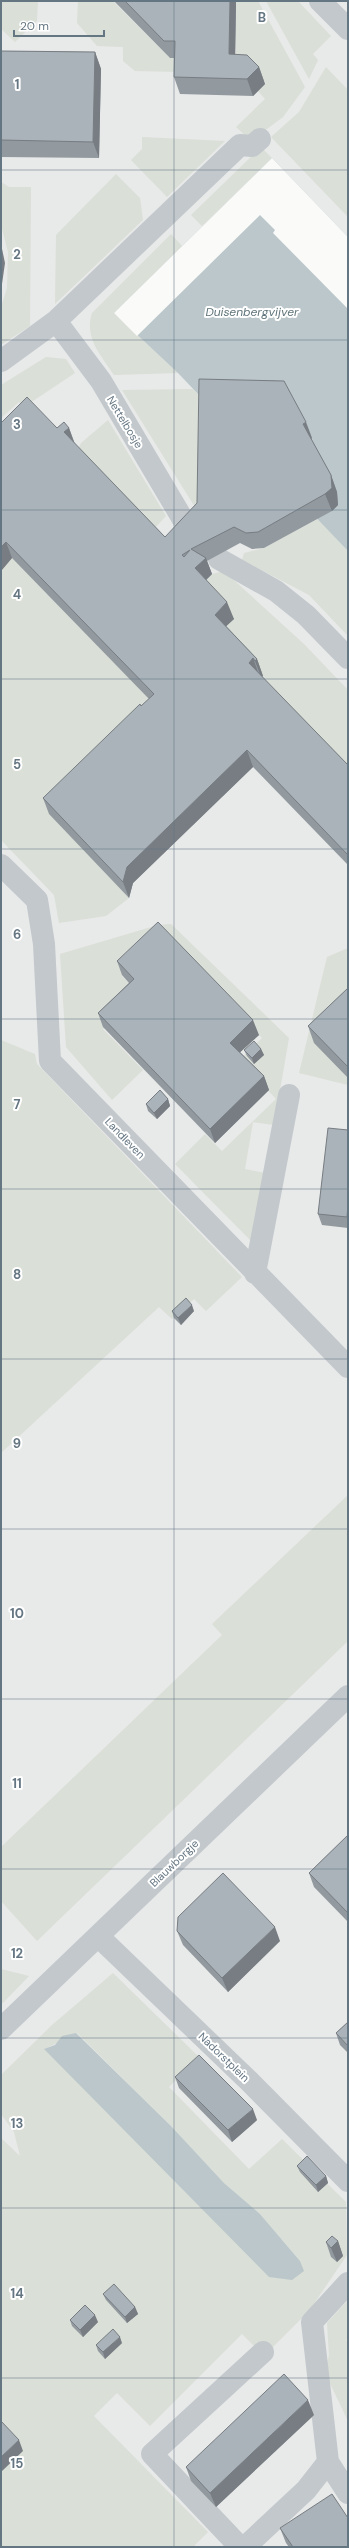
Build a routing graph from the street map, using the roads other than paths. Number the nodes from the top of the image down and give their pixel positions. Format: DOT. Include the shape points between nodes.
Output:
graph roads {
  1 [pos="320,1"];
  2 [pos="348,29"];
  3 [pos="260,139"];
  4 [pos="56,321"];
  5 [pos="1,361"];
  6 [pos="188,528"];
  7 [pos="219,559"];
  8 [pos="348,658"];
  9 [pos="1,865"];
  10 [pos="289,1095"];
  11 [pos="255,1272"];
  12 [pos="348,1366"];
  13 [pos="348,1696"];
  14 [pos="98,1936"];
  15 [pos="1,2029"];
  16 [pos="348,2181"];
  17 [pos="348,2283"];
  18 [pos="263,2352"];
  19 [pos="328,2462"];
  20 [pos="348,2493"];
  21 [pos="240,2547"];
  22 [pos="245,2547"];
  1 -- 2 [label="street"];
  3 -- 4 [label="street" via="252,146 240,145"];
  4 -- 5 [label="street"];
  4 -- 6 [label="street, Nettelbosje" via="101,381"];
  7 -- 8 [label="street" via="276,591 306,615"];
  9 -- 11 [label="street, Landleven" via="37,900 44,944 50,1061"];
  10 -- 11 [label="street"];
  11 -- 12 [label="street, Landleven"];
  13 -- 14 [label="street, Blauwborgje"];
  14 -- 15 [label="street, Blauwborgje"];
  14 -- 16 [label="street, Nadorstplein" via="249,2081"];
  17 -- 19 [label="street" via="312,2322"];
  18 -- 21 [label="street" via="152,2454"];
  19 -- 20 [label="street"];
  19 -- 22 [label="street" via="306,2490"];
}
